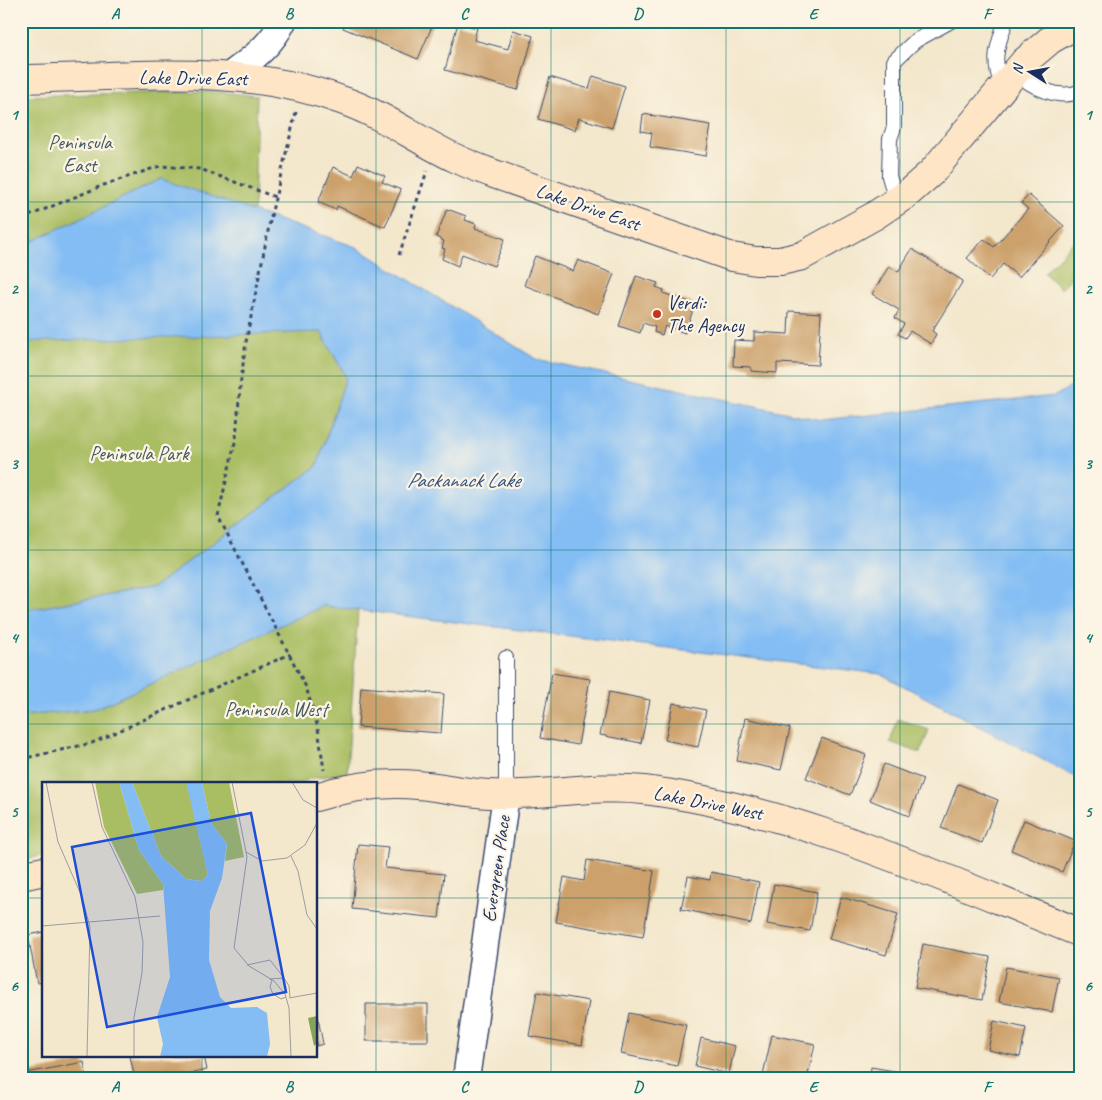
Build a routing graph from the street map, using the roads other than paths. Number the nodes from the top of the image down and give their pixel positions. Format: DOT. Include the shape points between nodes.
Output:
graph roads {
  1 [pos="283,21"];
  2 [pos="951,21"];
  3 [pos="1006,21"];
  4 [pos="1081,22"];
  5 [pos="229,76"];
  6 [pos="21,79"];
  7 [pos="1009,79"];
  8 [pos="1081,91"];
  9 [pos="896,201"];
  10 [pos="506,658"];
  11 [pos="506,794"];
  12 [pos="322,795"];
  13 [pos="42,871"];
  14 [pos="21,876"];
  15 [pos="1081,933"];
  16 [pos="466,1079"];
  1 -- 5 [label="street" via="272,42"];
  2 -- 9 [label="lane" via="916,41 894,61 894,127 890,139 889,176"];
  3 -- 7 [label="lane" via="996,53 996,72"];
  4 -- 7 [label="street, Lake Drive East" via="1050,40"];
  5 -- 6 [label="street, Lake Drive East"];
  5 -- 9 [label="street, Lake Drive East" via="259,78 345,101 455,158 494,174 732,257 780,261 802,256"];
  7 -- 8 [label="lane" via="1055,93"];
  7 -- 9 [label="street, Lake Drive East" via="932,172"];
  10 -- 11 [label="lane, Evergreen Place"];
  11 -- 12 [label="street, Lake Drive West" via="417,785 365,786"];
  11 -- 15 [label="street, Lake Drive West" via="642,790 758,812 823,831"];
  11 -- 16 [label="street, Evergreen Place"];
  13 -- 14 [label="street"];
}
